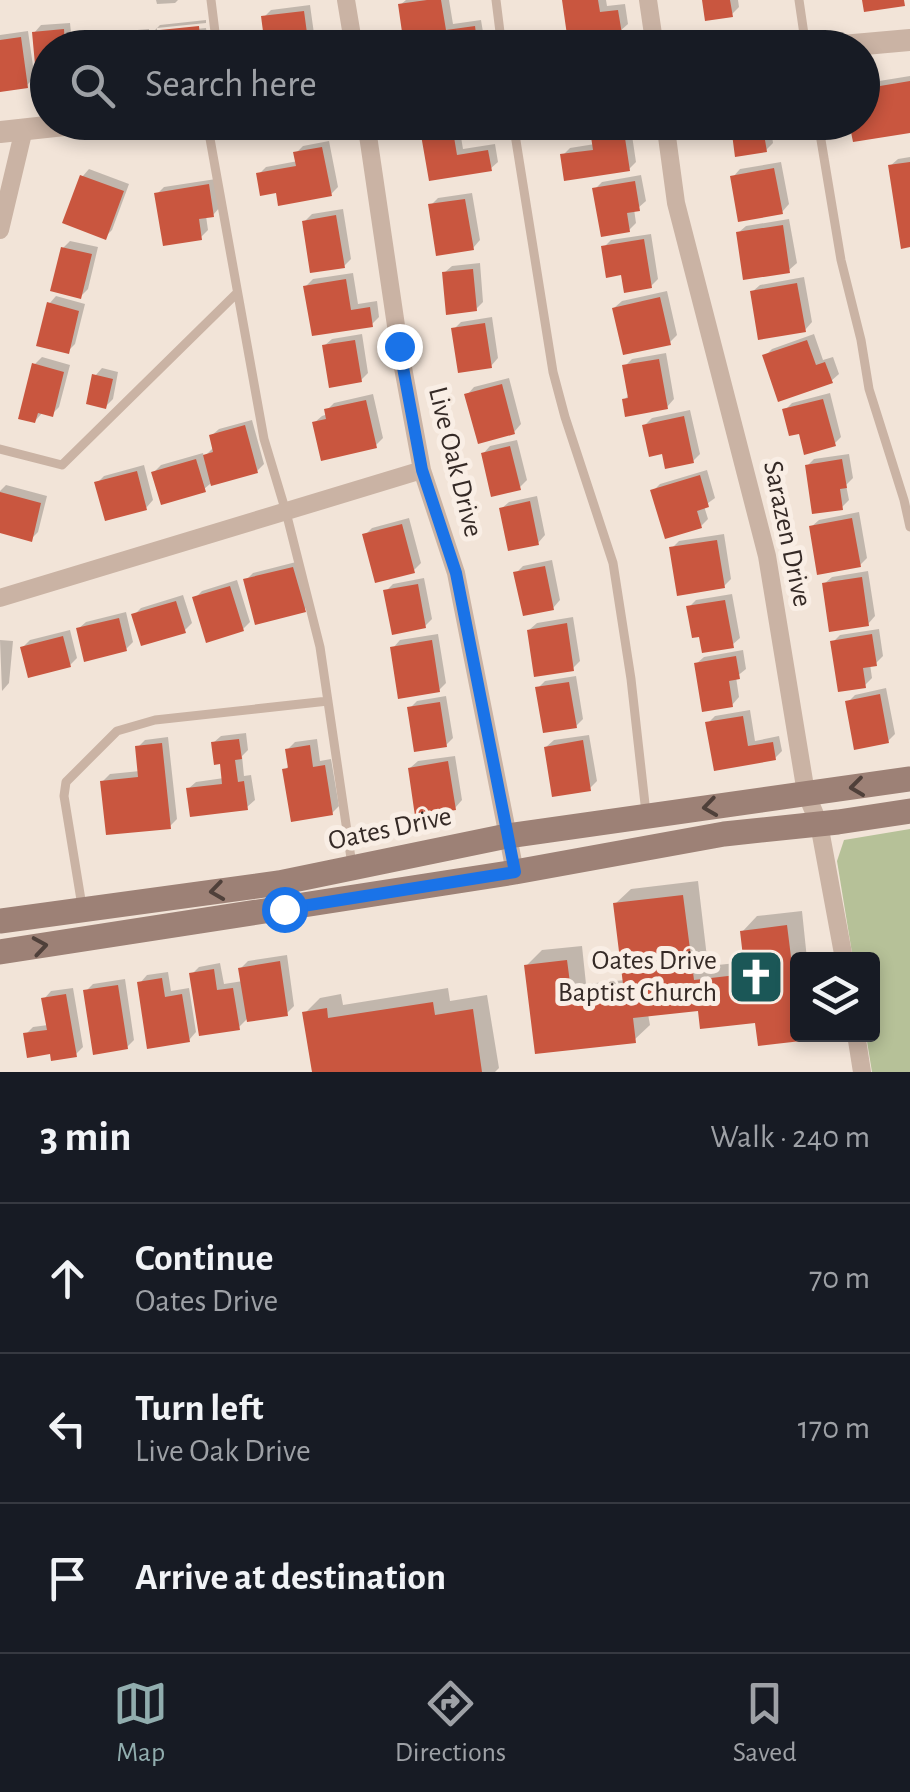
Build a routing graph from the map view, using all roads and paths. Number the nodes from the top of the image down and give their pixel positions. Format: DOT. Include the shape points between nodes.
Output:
graph roads {
  1 [pos="212,0"];
  2 [pos="346,0"];
  3 [pos="496,0"];
  4 [pos="648,0"];
  5 [pos="799,0"];
  6 [pos="216,30"];
  7 [pos="351,30"];
  8 [pos="500,30"];
  9 [pos="652,30"];
  10 [pos="803,30"];
  11 [pos="910,40"];
  12 [pos="880,43"];
  13 [pos="30,128"];
  14 [pos="24,129"];
  15 [pos="0,132"];
  16 [pos="210,140"];
  17 [pos="369,140"];
  18 [pos="516,140"];
  19 [pos="667,140"];
  20 [pos="821,140"];
  21 [pos="0,230"];
  22 [pos="237,293"];
  23 [pos="0,449"];
  24 [pos="422,470"];
  25 [pos="286,512"];
  26 [pos="910,528"];
  27 [pos="0,598"];
  28 [pos="328,701"];
  29 [pos="910,779"];
  30 [pos="806,793"];
  31 [pos="910,812"];
  32 [pos="646,816"];
  33 [pos="820,824"];
  34 [pos="507,836"];
  35 [pos="352,868"];
  36 [pos="515,872"];
  37 [pos="82,910"];
  38 [pos="0,921"];
  39 [pos="0,952"];
  40 [pos="843,952"];
  41 [pos="857,1042"];
  42 [pos="862,1072"];
  1 -- 6 [label="lane"];
  2 -- 7 [label="street"];
  3 -- 8 [label="lane"];
  4 -- 9 [label="street"];
  5 -- 10 [label="lane"];
  11 -- 12 [label="street"];
  13 -- 14 [label="street"];
  14 -- 15 [label="street"];
  14 -- 21 [label="street"];
  16 -- 22 [label="lane"];
  17 -- 24 [label="street, Live Oak Drive"];
  18 -- 32 [label="lane" via="553,372 613,564"];
  19 -- 30 [label="street, Sarazen Drive" via="676,203 767,556"];
  20 -- 26 [label="lane" via="840,260"];
  22 -- 23 [label="lane" via="62,465"];
  22 -- 25 [label="lane" via="264,438"];
  24 -- 25 [label="street"];
  24 -- 34 [label="street, Live Oak Drive" via="456,573"];
  25 -- 27 [label="street"];
  25 -- 28 [label="lane"];
  28 -- 35 [label="lane"];
  28 -- 37 [label="lane" via="117,730 66,782"];
  29 -- 30 [label="main road, Oates Drive, one-way"];
  30 -- 32 [label="main road, Oates Drive, one-way"];
  30 -- 33 [label="street, Sarazen Drive"];
  31 -- 33 [label="main road"];
  32 -- 34 [label="main road, Oates Drive"];
  33 -- 36 [label="main road" via="724,834"];
  33 -- 40 [label="street, Sarazen Drive"];
  34 -- 35 [label="main road, Oates Drive"];
  34 -- 36 [label="street, Live Oak Drive"];
  35 -- 37 [label="main road, Oates Drive, one-way"];
  39 -- 36 [label="main road, one-way"];
  37 -- 38 [label="main road, Oates Drive"];
  41 -- 42 [label="street"];
}
